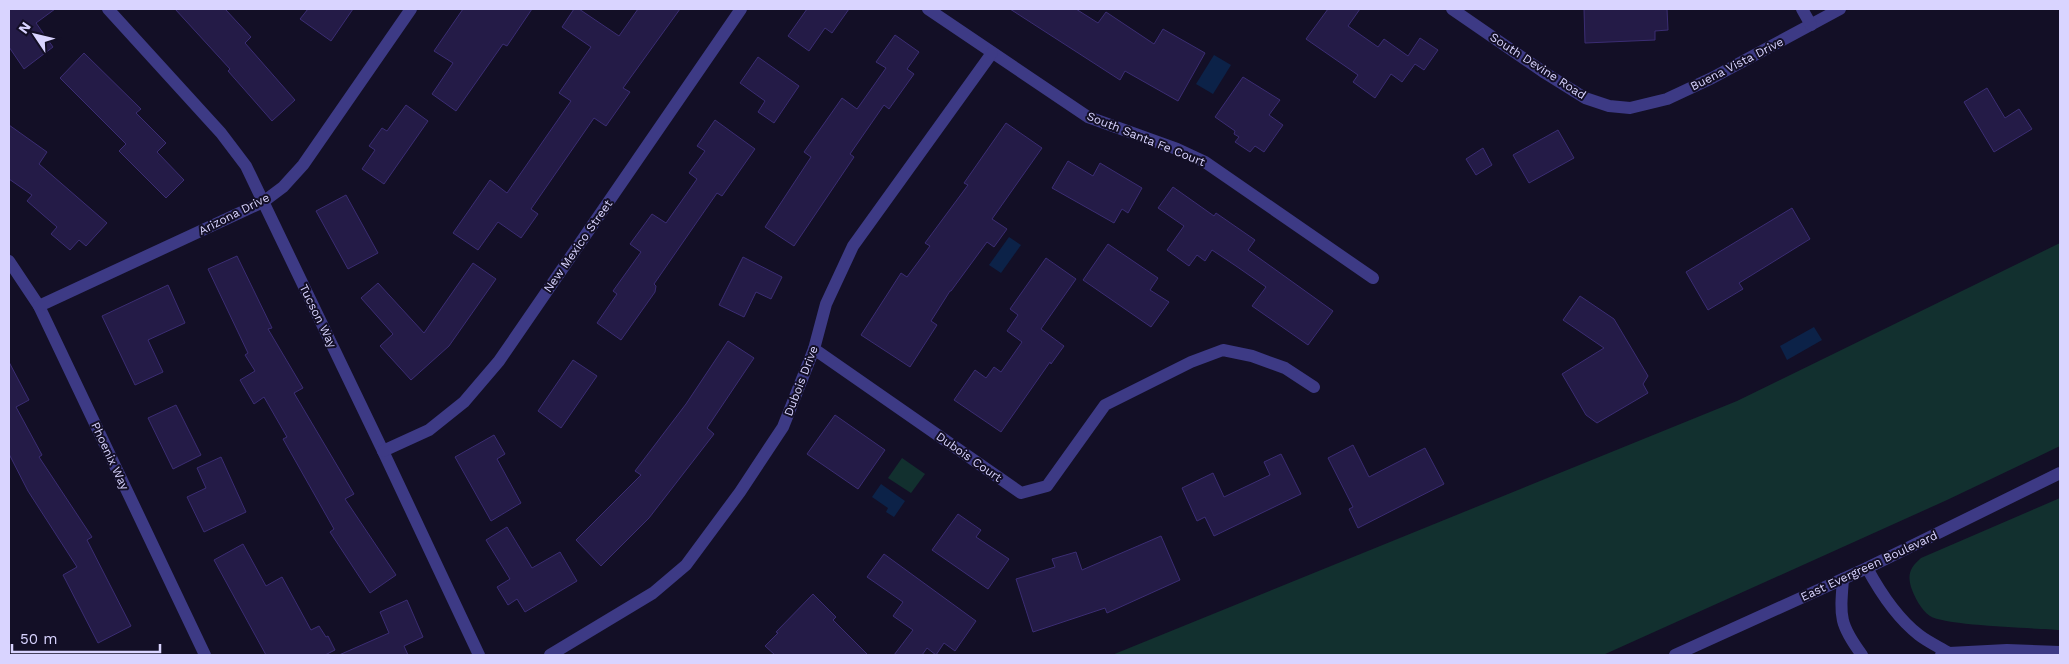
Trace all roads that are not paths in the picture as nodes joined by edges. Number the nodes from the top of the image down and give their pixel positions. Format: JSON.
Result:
{"nodes":[{"id":1,"x":108,"y":9,"type":"edge"},
{"id":2,"x":412,"y":9,"type":"edge"},
{"id":3,"x":741,"y":9,"type":"edge"},
{"id":4,"x":928,"y":9,"type":"edge"},
{"id":5,"x":1452,"y":9,"type":"edge"},
{"id":6,"x":1802,"y":9,"type":"edge"},
{"id":7,"x":1840,"y":9,"type":"edge"},
{"id":8,"x":1811,"y":25,"type":"junction"},
{"id":9,"x":992,"y":53,"type":"junction"},
{"id":10,"x":1630,"y":108,"type":"joint"},
{"id":11,"x":263,"y":202,"type":"junction"},
{"id":12,"x":9,"y":261,"type":"edge"},
{"id":13,"x":1373,"y":278,"type":"dead end"},
{"id":14,"x":39,"y":306,"type":"junction"},
{"id":15,"x":814,"y":349,"type":"junction"},
{"id":16,"x":1314,"y":387,"type":"dead end"},
{"id":17,"x":384,"y":451,"type":"junction"},
{"id":18,"x":2060,"y":473,"type":"edge"},
{"id":19,"x":1867,"y":568,"type":"junction"},
{"id":20,"x":1843,"y":579,"type":"junction"},
{"id":21,"x":2060,"y":652,"type":"edge"},
{"id":22,"x":1945,"y":654,"type":"edge"},
{"id":23,"x":205,"y":655,"type":"edge"},
{"id":24,"x":479,"y":655,"type":"edge"},
{"id":25,"x":550,"y":655,"type":"edge"},
{"id":26,"x":1675,"y":655,"type":"edge"},
{"id":27,"x":1862,"y":655,"type":"edge"}],
"edges":[{"from":1,"to":11,"type":"street","name":"Tucson Way"},
{"from":2,"to":11,"type":"street","name":"Arizona Drive"},
{"from":3,"to":17,"type":"street","name":"New Mexico Street"},
{"from":4,"to":9,"type":"street","name":"South Santa Fe Court"},
{"from":5,"to":10,"type":"street","name":"South Devine Road"},
{"from":6,"to":8,"type":"street"},
{"from":7,"to":8,"type":"street","name":"Buena Vista Drive"},
{"from":8,"to":10,"type":"street","name":"Buena Vista Drive"},
{"from":9,"to":13,"type":"street","name":"South Santa Fe Court"},
{"from":9,"to":15,"type":"street","name":"Dubois Drive"},
{"from":11,"to":14,"type":"street","name":"Arizona Drive"},
{"from":11,"to":17,"type":"street","name":"Tucson Way"},
{"from":12,"to":14,"type":"street","name":"Phoenix Way"},
{"from":14,"to":23,"type":"street","name":"Phoenix Way"},
{"from":15,"to":16,"type":"street","name":"Dubois Court"},
{"from":15,"to":25,"type":"street","name":"Dubois Drive"},
{"from":17,"to":24,"type":"street","name":"Tucson Way"},
{"from":18,"to":19,"type":"street","name":"East Evergreen Boulevard"},
{"from":19,"to":20,"type":"street","name":"East Evergreen Boulevard"},
{"from":19,"to":22,"type":"street"},
{"from":20,"to":26,"type":"street","name":"East Evergreen Boulevard"},
{"from":20,"to":27,"type":"street"},
{"from":21,"to":22,"type":"street"}]}
